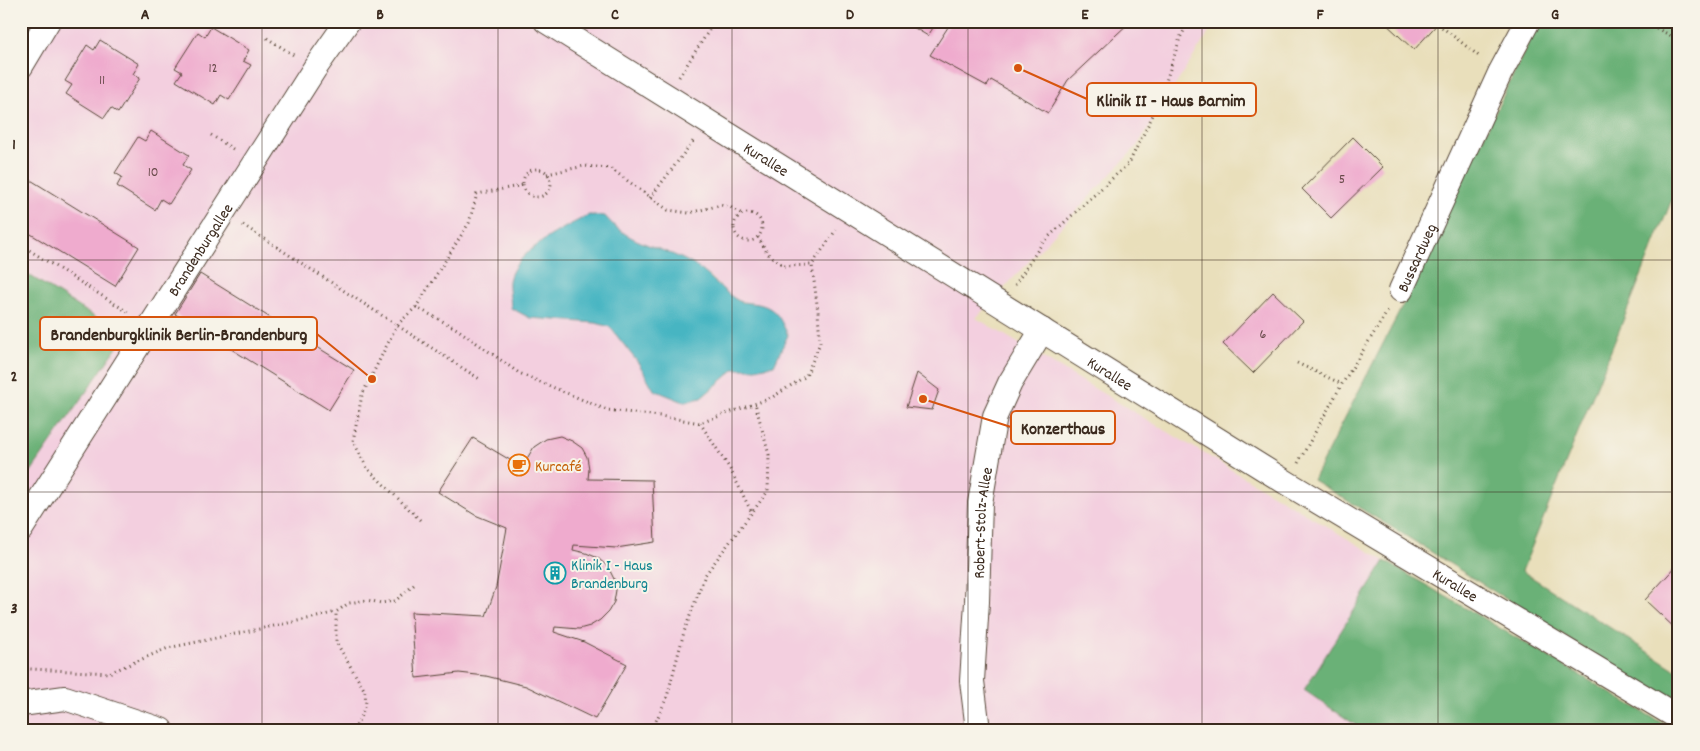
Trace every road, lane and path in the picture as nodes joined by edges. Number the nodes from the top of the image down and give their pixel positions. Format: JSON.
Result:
{"nodes":[{"id":1,"x":48,"y":21,"type":"edge"},
{"id":2,"x":348,"y":21,"type":"edge"},
{"id":3,"x":546,"y":21,"type":"edge"},
{"id":4,"x":715,"y":21,"type":"edge"},
{"id":5,"x":1189,"y":21,"type":"edge"},
{"id":6,"x":1528,"y":21,"type":"edge"},
{"id":7,"x":1643,"y":21,"type":"edge"},
{"id":8,"x":1438,"y":24,"type":"dead end"},
{"id":9,"x":267,"y":38,"type":"dead end"},
{"id":10,"x":1679,"y":40,"type":"edge"},
{"id":11,"x":21,"y":66,"type":"edge"},
{"id":12,"x":315,"y":68,"type":"junction"},
{"id":13,"x":1500,"y":73,"type":"junction"},
{"id":14,"x":667,"y":96,"type":"junction"},
{"id":15,"x":708,"y":122,"type":"junction"},
{"id":16,"x":547,"y":174,"type":"junction"},
{"id":17,"x":524,"y":185,"type":"junction"},
{"id":18,"x":650,"y":198,"type":"junction"},
{"id":19,"x":850,"y":210,"type":"junction"},
{"id":20,"x":224,"y":212,"type":"junction"},
{"id":21,"x":742,"y":214,"type":"junction"},
{"id":22,"x":758,"y":237,"type":"junction"},
{"id":23,"x":21,"y":245,"type":"edge"},
{"id":24,"x":812,"y":265,"type":"junction"},
{"id":25,"x":1401,"y":290,"type":"joint"},
{"id":26,"x":1002,"y":305,"type":"junction"},
{"id":27,"x":416,"y":307,"type":"junction"},
{"id":28,"x":397,"y":325,"type":"junction"},
{"id":29,"x":151,"y":327,"type":"junction"},
{"id":30,"x":1042,"y":330,"type":"junction"},
{"id":31,"x":1297,"y":363,"type":"dead end"},
{"id":32,"x":481,"y":380,"type":"dead end"},
{"id":33,"x":1342,"y":384,"type":"junction"},
{"id":34,"x":755,"y":404,"type":"junction"},
{"id":35,"x":700,"y":423,"type":"junction"},
{"id":36,"x":1287,"y":483,"type":"junction"},
{"id":37,"x":752,"y":513,"type":"junction"},
{"id":38,"x":420,"y":520,"type":"dead end"},
{"id":39,"x":21,"y":529,"type":"edge"},
{"id":40,"x":415,"y":584,"type":"dead end"},
{"id":41,"x":336,"y":612,"type":"junction"},
{"id":42,"x":21,"y":666,"type":"edge"},
{"id":43,"x":21,"y":704,"type":"edge"},
{"id":44,"x":1679,"y":718,"type":"edge"},
{"id":45,"x":161,"y":730,"type":"edge"},
{"id":46,"x":354,"y":730,"type":"edge"},
{"id":47,"x":652,"y":730,"type":"edge"},
{"id":48,"x":978,"y":730,"type":"edge"}],
"edges":[{"from":1,"to":11,"type":"street"},
{"from":2,"to":12,"type":"street","name":"Brandenburgallee"},
{"from":3,"to":14,"type":"street","name":"Kurallee"},
{"from":4,"to":14,"type":"path"},
{"from":5,"to":26,"type":"path"},
{"from":6,"to":13,"type":"street","name":"Bussardweg"},
{"from":7,"to":10,"type":"path"},
{"from":8,"to":13,"type":"path"},
{"from":9,"to":12,"type":"path"},
{"from":12,"to":20,"type":"street","name":"Brandenburgallee"},
{"from":13,"to":25,"type":"street","name":"Bussardweg"},
{"from":14,"to":15,"type":"street","name":"Kurallee"},
{"from":15,"to":18,"type":"path"},
{"from":15,"to":19,"type":"street","name":"Kurallee"},
{"from":16,"to":17,"type":"path"},
{"from":16,"to":17,"type":"path"},
{"from":16,"to":18,"type":"path"},
{"from":17,"to":27,"type":"path"},
{"from":18,"to":21,"type":"path"},
{"from":19,"to":24,"type":"path"},
{"from":19,"to":26,"type":"street","name":"Kurallee"},
{"from":20,"to":28,"type":"path"},
{"from":20,"to":29,"type":"street","name":"Brandenburgallee"},
{"from":21,"to":22,"type":"path"},
{"from":21,"to":22,"type":"path"},
{"from":22,"to":24,"type":"path"},
{"from":23,"to":29,"type":"path"},
{"from":24,"to":34,"type":"path"},
{"from":25,"to":33,"type":"path","name":"Bussardweg"},
{"from":26,"to":30,"type":"street","name":"Kurallee"},
{"from":27,"to":28,"type":"path"},
{"from":27,"to":35,"type":"path"},
{"from":28,"to":32,"type":"path"},
{"from":28,"to":38,"type":"path"},
{"from":29,"to":39,"type":"street","name":"Brandenburgallee"},
{"from":30,"to":36,"type":"street","name":"Kurallee"},
{"from":30,"to":48,"type":"street","name":"Robert-Stolz-Allee"},
{"from":31,"to":33,"type":"path"},
{"from":33,"to":36,"type":"path","name":"Bussardweg"},
{"from":34,"to":35,"type":"path"},
{"from":34,"to":37,"type":"path"},
{"from":35,"to":37,"type":"path"},
{"from":36,"to":44,"type":"street","name":"Kurallee"},
{"from":37,"to":47,"type":"path"},
{"from":40,"to":41,"type":"path"},
{"from":41,"to":42,"type":"path"},
{"from":41,"to":46,"type":"path"},
{"from":43,"to":45,"type":"street"}]}
